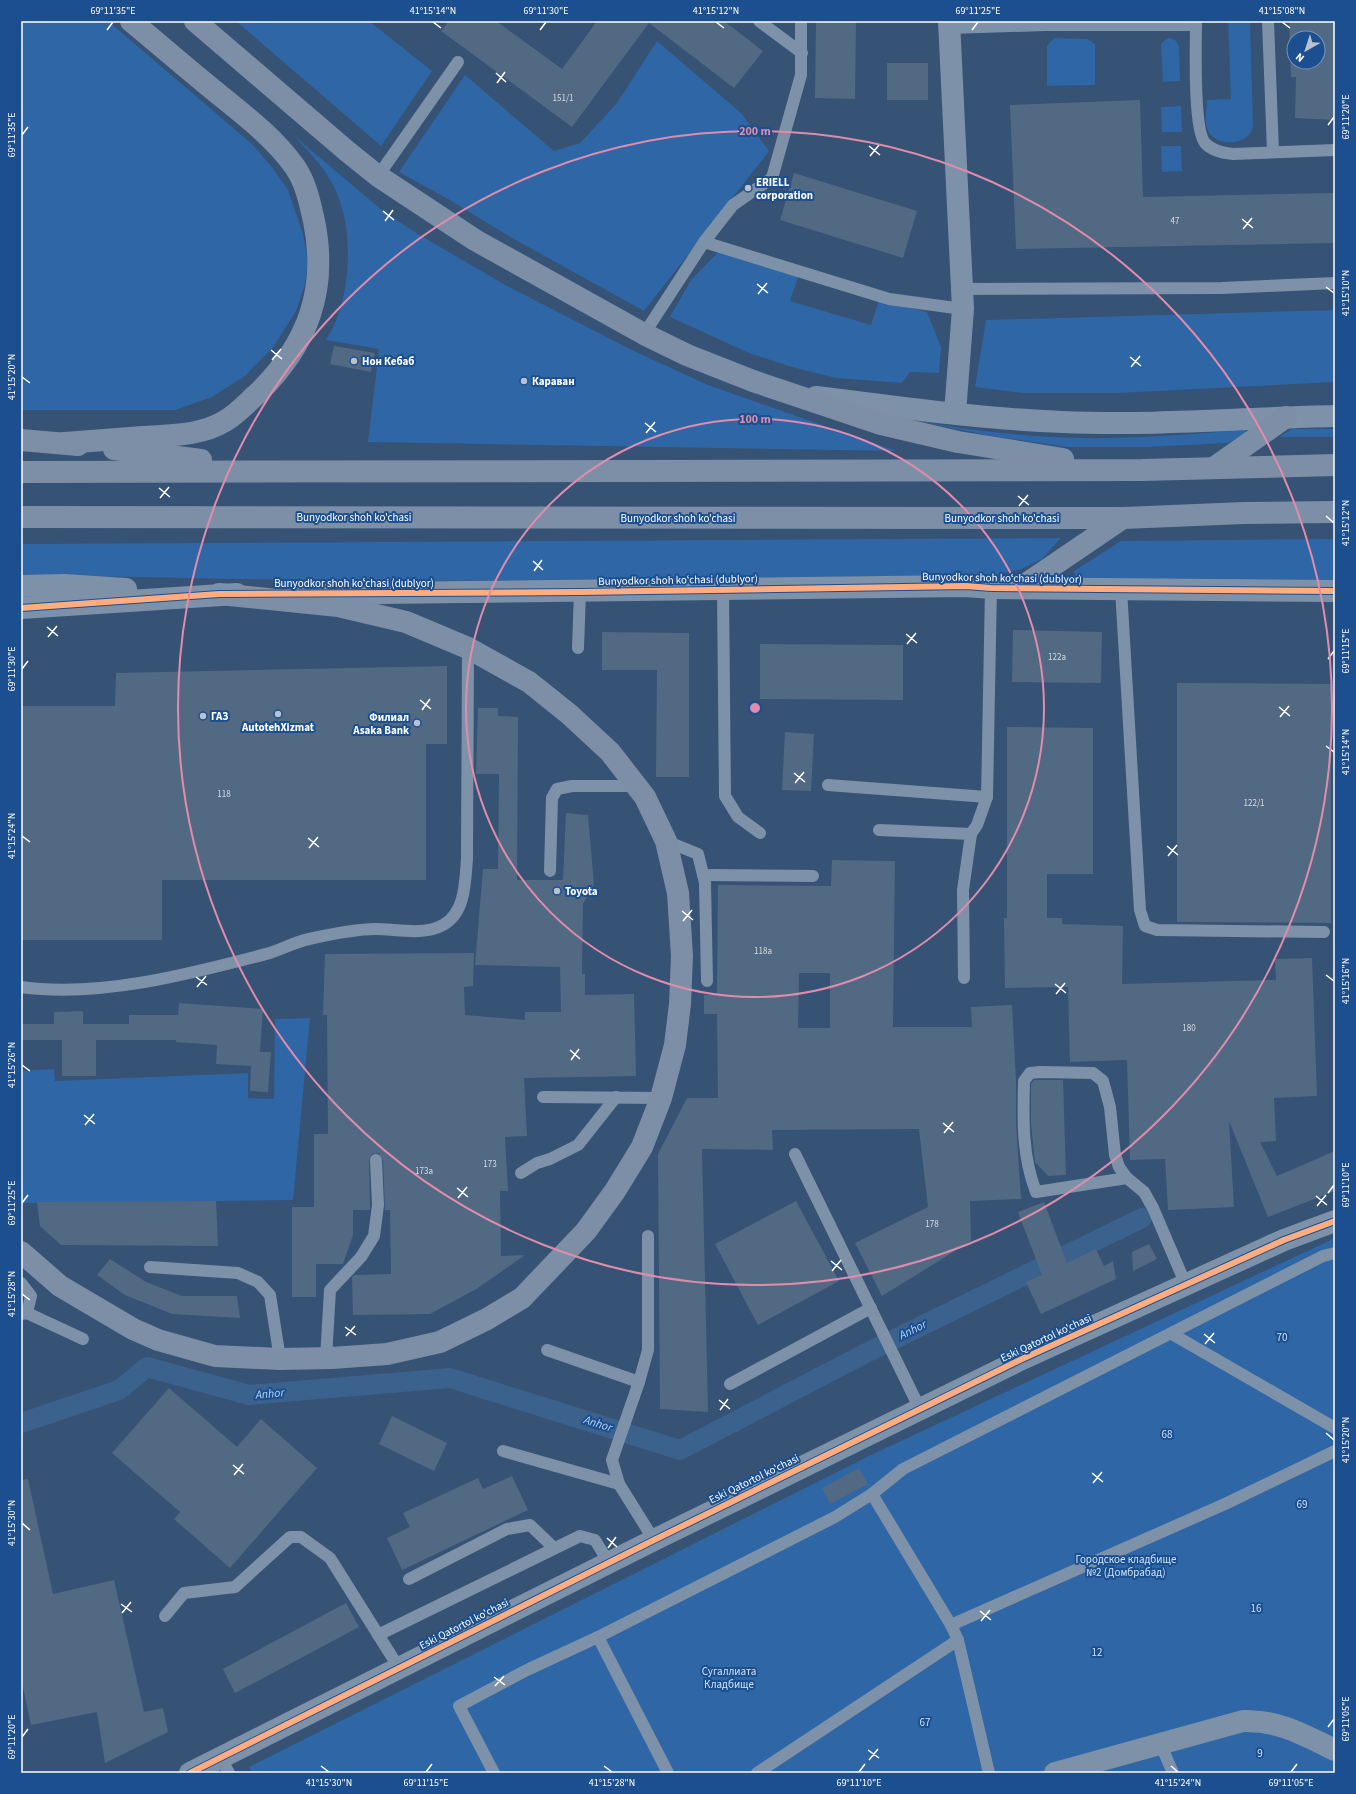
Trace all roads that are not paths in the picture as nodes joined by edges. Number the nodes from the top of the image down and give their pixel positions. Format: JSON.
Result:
{"nodes":[{"id":1,"x":131,"y":21,"type":"edge"},
{"id":2,"x":195,"y":21,"type":"edge"},
{"id":3,"x":759,"y":21,"type":"edge"},
{"id":4,"x":801,"y":21,"type":"edge"},
{"id":5,"x":1268,"y":21,"type":"edge"},
{"id":6,"x":1045,"y":23,"type":"edge"},
{"id":7,"x":1196,"y":23,"type":"edge"},
{"id":8,"x":950,"y":24,"type":"edge"},
{"id":9,"x":802,"y":53,"type":"junction"},
{"id":10,"x":458,"y":62,"type":"dead end"},
{"id":11,"x":1335,"y":150,"type":"edge"},
{"id":12,"x":1273,"y":152,"type":"junction"},
{"id":13,"x":378,"y":176,"type":"junction"},
{"id":14,"x":704,"y":242,"type":"junction"},
{"id":15,"x":1335,"y":283,"type":"edge"},
{"id":16,"x":962,"y":299,"type":"junction"},
{"id":17,"x":644,"y":334,"type":"junction"},
{"id":18,"x":792,"y":394,"type":"junction"},
{"id":19,"x":955,"y":413,"type":"junction"},
{"id":20,"x":1335,"y":416,"type":"edge"},
{"id":21,"x":1286,"y":417,"type":"junction"},
{"id":22,"x":21,"y":440,"type":"edge"},
{"id":23,"x":65,"y":443,"type":"junction"},
{"id":24,"x":1335,"y":465,"type":"edge"},
{"id":25,"x":1214,"y":467,"type":"junction"},
{"id":26,"x":1142,"y":470,"type":"junction"},
{"id":27,"x":21,"y":472,"type":"edge"},
{"id":28,"x":292,"y":472,"type":"junction"},
{"id":29,"x":1335,"y":512,"type":"edge"},
{"id":30,"x":21,"y":517,"type":"edge"},
{"id":31,"x":1122,"y":518,"type":"junction"},
{"id":32,"x":21,"y":586,"type":"edge"},
{"id":33,"x":991,"y":588,"type":"junction"},
{"id":34,"x":1020,"y":588,"type":"junction"},
{"id":35,"x":1121,"y":589,"type":"junction"},
{"id":36,"x":722,"y":590,"type":"junction"},
{"id":37,"x":1335,"y":591,"type":"edge"},
{"id":38,"x":580,"y":592,"type":"junction"},
{"id":39,"x":220,"y":594,"type":"junction"},
{"id":40,"x":21,"y":608,"type":"edge"},
{"id":41,"x":468,"y":648,"type":"junction"},
{"id":42,"x":578,"y":648,"type":"dead end"},
{"id":43,"x":828,"y":785,"type":"dead end"},
{"id":44,"x":636,"y":786,"type":"junction"},
{"id":45,"x":987,"y":797,"type":"junction"},
{"id":46,"x":879,"y":830,"type":"dead end"},
{"id":47,"x":760,"y":833,"type":"dead end"},
{"id":48,"x":971,"y":834,"type":"junction"},
{"id":49,"x":666,"y":841,"type":"junction"},
{"id":50,"x":550,"y":870,"type":"dead end"},
{"id":51,"x":703,"y":875,"type":"junction"},
{"id":52,"x":813,"y":876,"type":"dead end"},
{"id":53,"x":1324,"y":932,"type":"dead end"},
{"id":54,"x":964,"y":978,"type":"dead end"},
{"id":55,"x":707,"y":982,"type":"dead end"},
{"id":56,"x":21,"y":987,"type":"edge"},
{"id":57,"x":543,"y":1097,"type":"dead end"},
{"id":58,"x":616,"y":1098,"type":"junction"},
{"id":59,"x":661,"y":1098,"type":"junction"},
{"id":60,"x":795,"y":1154,"type":"dead end"},
{"id":61,"x":376,"y":1160,"type":"dead end"},
{"id":62,"x":521,"y":1173,"type":"dead end"},
{"id":63,"x":1127,"y":1178,"type":"junction"},
{"id":64,"x":1335,"y":1221,"type":"edge"},
{"id":65,"x":648,"y":1236,"type":"dead end"},
{"id":66,"x":21,"y":1252,"type":"edge"},
{"id":67,"x":1335,"y":1254,"type":"edge"},
{"id":68,"x":150,"y":1267,"type":"dead end"},
{"id":69,"x":21,"y":1283,"type":"edge"},
{"id":70,"x":1186,"y":1284,"type":"junction"},
{"id":71,"x":871,"y":1308,"type":"junction"},
{"id":72,"x":24,"y":1314,"type":"edge"},
{"id":73,"x":1172,"y":1334,"type":"junction"},
{"id":74,"x":83,"y":1339,"type":"dead end"},
{"id":75,"x":547,"y":1350,"type":"dead end"},
{"id":76,"x":326,"y":1358,"type":"junction"},
{"id":77,"x":280,"y":1359,"type":"junction"},
{"id":78,"x":639,"y":1382,"type":"junction"},
{"id":79,"x":730,"y":1384,"type":"dead end"},
{"id":80,"x":920,"y":1409,"type":"junction"},
{"id":81,"x":1335,"y":1428,"type":"edge"},
{"id":82,"x":503,"y":1452,"type":"dead end"},
{"id":83,"x":1335,"y":1452,"type":"edge"},
{"id":84,"x":619,"y":1484,"type":"junction"},
{"id":85,"x":872,"y":1494,"type":"junction"},
{"id":86,"x":654,"y":1540,"type":"junction"},
{"id":87,"x":554,"y":1548,"type":"junction"},
{"id":88,"x":609,"y":1563,"type":"junction"},
{"id":89,"x":409,"y":1579,"type":"dead end"},
{"id":90,"x":165,"y":1616,"type":"dead end"},
{"id":91,"x":951,"y":1625,"type":"junction"},
{"id":92,"x":378,"y":1635,"type":"junction"},
{"id":93,"x":598,"y":1637,"type":"junction"},
{"id":94,"x":958,"y":1640,"type":"junction"},
{"id":95,"x":399,"y":1668,"type":"junction"},
{"id":96,"x":1160,"y":1743,"type":"junction"},
{"id":97,"x":1335,"y":1750,"type":"edge"},
{"id":98,"x":225,"y":1765,"type":"edge"},
{"id":99,"x":1067,"y":1771,"type":"edge"},
{"id":100,"x":190,"y":1773,"type":"edge"},
{"id":101,"x":494,"y":1773,"type":"edge"},
{"id":102,"x":668,"y":1773,"type":"edge"},
{"id":103,"x":758,"y":1773,"type":"edge"},
{"id":104,"x":989,"y":1773,"type":"edge"},
{"id":105,"x":1173,"y":1773,"type":"edge"}],
"edges":[{"from":1,"to":23,"type":"main road"},
{"from":2,"to":13,"type":"main road"},
{"from":3,"to":9,"type":"lane"},
{"from":4,"to":9,"type":"lane"},
{"from":5,"to":12,"type":"lane"},
{"from":6,"to":7,"type":"lane"},
{"from":6,"to":8,"type":"lane"},
{"from":7,"to":12,"type":"lane"},
{"from":8,"to":16,"type":"street"},
{"from":9,"to":14,"type":"lane"},
{"from":10,"to":13,"type":"lane"},
{"from":11,"to":12,"type":"lane"},
{"from":13,"to":17,"type":"main road"},
{"from":14,"to":16,"type":"lane"},
{"from":14,"to":17,"type":"lane"},
{"from":15,"to":16,"type":"lane"},
{"from":16,"to":19,"type":"street"},
{"from":17,"to":18,"type":"main road"},
{"from":18,"to":19,"type":"street"},
{"from":18,"to":26,"type":"main road"},
{"from":19,"to":21,"type":"street"},
{"from":20,"to":21,"type":"street"},
{"from":21,"to":25,"type":"main road"},
{"from":22,"to":23,"type":"main road"},
{"from":23,"to":28,"type":"main road"},
{"from":24,"to":25,"type":"main road"},
{"from":25,"to":26,"type":"main road"},
{"from":26,"to":28,"type":"main road"},
{"from":27,"to":28,"type":"main road"},
{"from":29,"to":31,"type":"main road","name":"Bunyodkor shoh ko'chasi"},
{"from":30,"to":31,"type":"main road","name":"Bunyodkor shoh ko'chasi"},
{"from":31,"to":34,"type":"main road"},
{"from":32,"to":39,"type":"street","name":"Bunyodkor shoh koʻchasi (dublyor)"},
{"from":33,"to":34,"type":"street","name":"Bunyodkor shoh koʻchasi (dublyor)"},
{"from":33,"to":36,"type":"street","name":"Bunyodkor shoh koʻchasi (dublyor)"},
{"from":33,"to":45,"type":"lane"},
{"from":34,"to":35,"type":"street","name":"Bunyodkor shoh koʻchasi (dublyor)"},
{"from":35,"to":37,"type":"street","name":"Bunyodkor shoh koʻchasi (dublyor)"},
{"from":35,"to":53,"type":"lane"},
{"from":36,"to":38,"type":"street","name":"Bunyodkor shoh koʻchasi (dublyor)"},
{"from":36,"to":47,"type":"lane"},
{"from":38,"to":39,"type":"street","name":"Bunyodkor shoh koʻchasi (dublyor)"},
{"from":38,"to":42,"type":"lane"},
{"from":39,"to":40,"type":"street","name":"Bunyodkor shoh koʻchasi (dublyor)"},
{"from":39,"to":41,"type":"main road"},
{"from":41,"to":44,"type":"main road"},
{"from":41,"to":56,"type":"lane"},
{"from":43,"to":45,"type":"lane"},
{"from":44,"to":49,"type":"main road"},
{"from":44,"to":50,"type":"lane"},
{"from":45,"to":48,"type":"lane"},
{"from":46,"to":48,"type":"lane"},
{"from":48,"to":54,"type":"lane"},
{"from":49,"to":51,"type":"lane"},
{"from":49,"to":59,"type":"main road"},
{"from":51,"to":52,"type":"lane"},
{"from":51,"to":55,"type":"lane"},
{"from":57,"to":58,"type":"lane"},
{"from":58,"to":59,"type":"lane"},
{"from":58,"to":62,"type":"lane"},
{"from":59,"to":76,"type":"main road"},
{"from":60,"to":71,"type":"lane"},
{"from":61,"to":76,"type":"lane"},
{"from":63,"to":63,"type":"lane"},
{"from":63,"to":70,"type":"lane"},
{"from":64,"to":70,"type":"street","name":"Eski Qatortol ko'chasi"},
{"from":65,"to":78,"type":"lane"},
{"from":66,"to":77,"type":"main road"},
{"from":67,"to":73,"type":"lane"},
{"from":68,"to":77,"type":"lane"},
{"from":69,"to":72,"type":"lane"},
{"from":70,"to":80,"type":"street","name":"Eski Qatortol ko'chasi"},
{"from":71,"to":79,"type":"lane"},
{"from":71,"to":80,"type":"lane"},
{"from":72,"to":74,"type":"lane"},
{"from":73,"to":81,"type":"lane"},
{"from":73,"to":85,"type":"lane"},
{"from":75,"to":78,"type":"lane"},
{"from":76,"to":77,"type":"main road"},
{"from":78,"to":84,"type":"lane"},
{"from":80,"to":86,"type":"street","name":"Eski Qatortol ko'chasi"},
{"from":82,"to":84,"type":"lane"},
{"from":83,"to":91,"type":"lane"},
{"from":84,"to":86,"type":"lane"},
{"from":85,"to":91,"type":"lane"},
{"from":85,"to":93,"type":"lane"},
{"from":86,"to":88,"type":"street","name":"Eski Qatortol ko'chasi"},
{"from":87,"to":88,"type":"lane"},
{"from":87,"to":89,"type":"lane"},
{"from":87,"to":92,"type":"lane"},
{"from":88,"to":95,"type":"street","name":"Eski Qatortol ko'chasi"},
{"from":90,"to":92,"type":"lane"},
{"from":91,"to":94,"type":"lane"},
{"from":92,"to":95,"type":"lane"},
{"from":93,"to":101,"type":"lane"},
{"from":93,"to":102,"type":"lane"},
{"from":94,"to":103,"type":"lane"},
{"from":94,"to":104,"type":"lane"},
{"from":95,"to":98,"type":"street","name":"Eski Qatortol ko'chasi"},
{"from":96,"to":97,"type":"street"},
{"from":96,"to":99,"type":"street"},
{"from":96,"to":105,"type":"lane"},
{"from":98,"to":100,"type":"street","name":"Eski Qatortol ko'chasi"}]}
